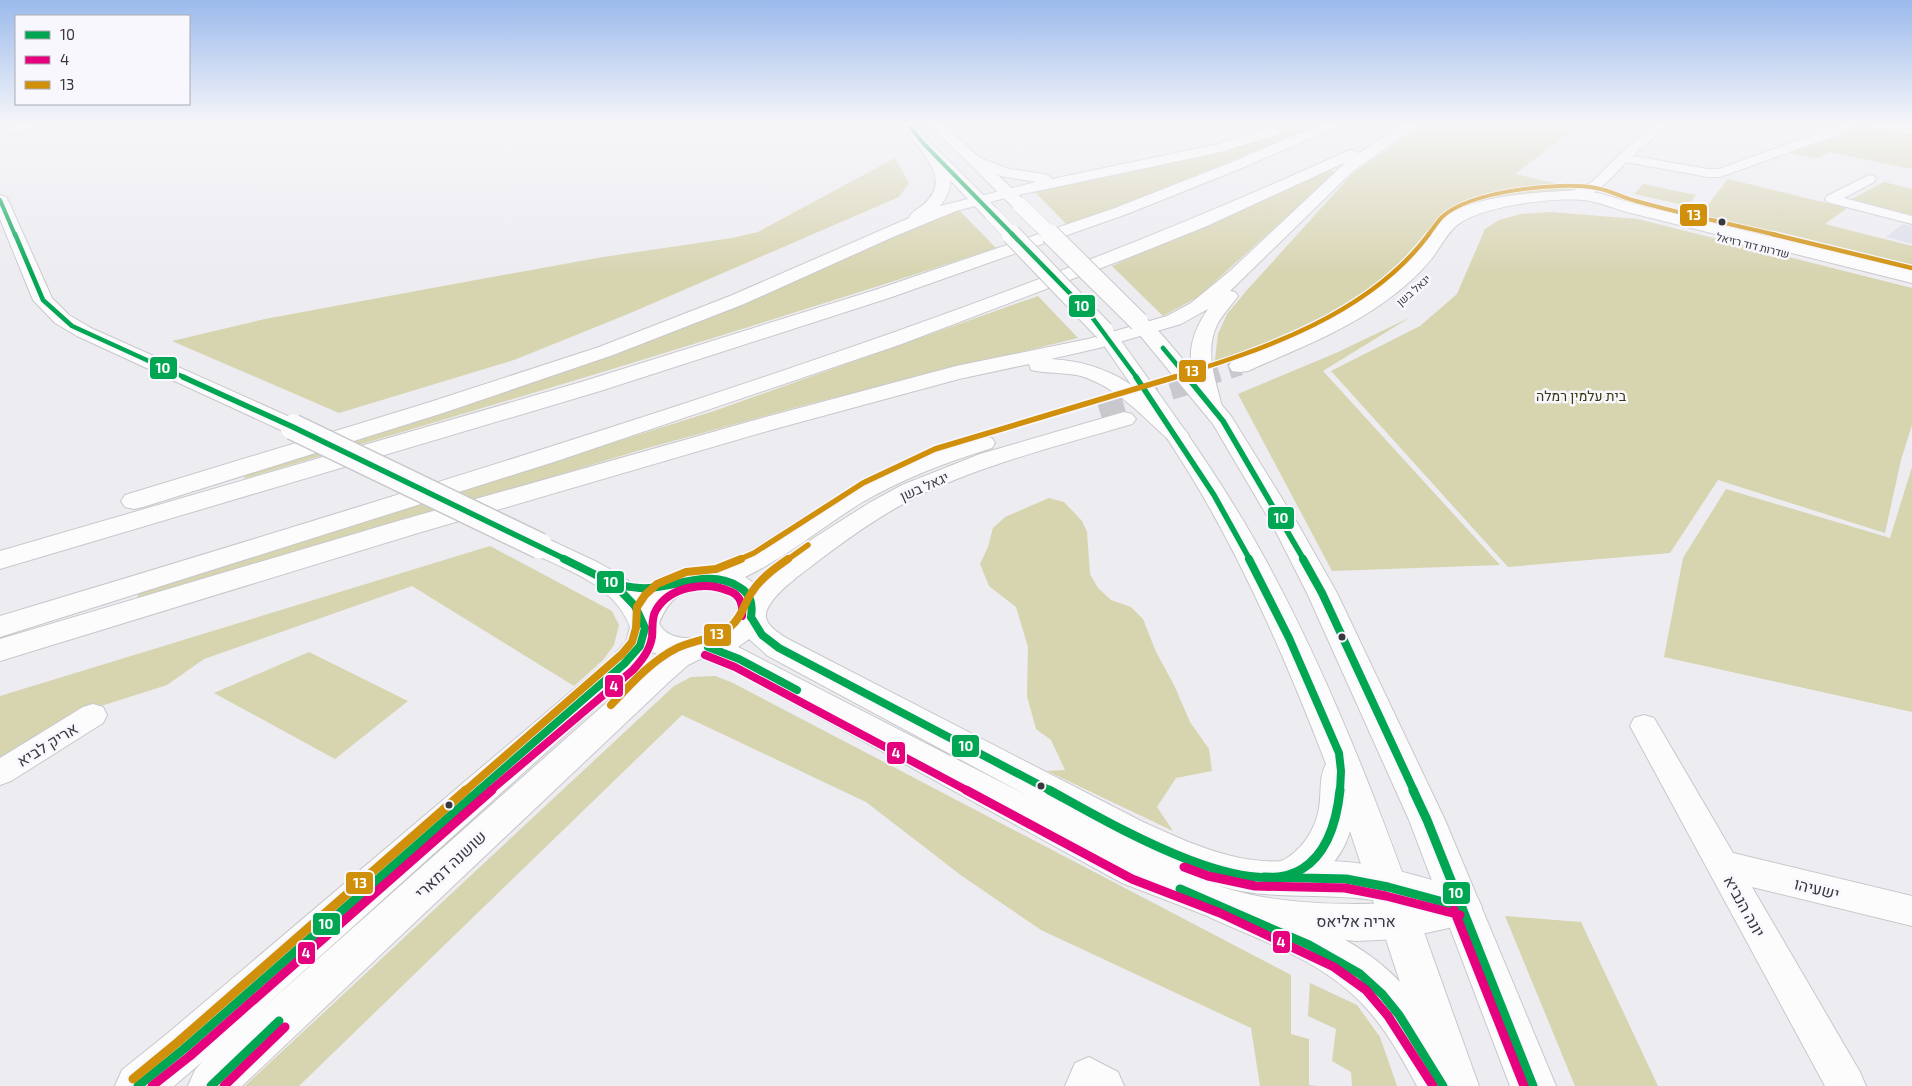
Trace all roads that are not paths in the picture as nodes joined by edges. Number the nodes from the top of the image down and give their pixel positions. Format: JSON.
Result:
{"nodes":[{"id":1,"x":942,"y":174,"type":"edge"},
{"id":2,"x":953,"y":174,"type":"edge"},
{"id":3,"x":987,"y":174,"type":"edge"},
{"id":4,"x":1010,"y":174,"type":"edge"},
{"id":5,"x":1100,"y":174,"type":"edge"},
{"id":6,"x":1109,"y":174,"type":"edge"},
{"id":7,"x":1216,"y":174,"type":"edge"},
{"id":8,"x":1309,"y":174,"type":"edge"},
{"id":9,"x":1342,"y":174,"type":"edge"},
{"id":10,"x":1610,"y":174,"type":"edge"},
{"id":11,"x":1869,"y":179,"type":"dead end"},
{"id":12,"x":1589,"y":198,"type":"junction"},
{"id":13,"x":1014,"y":199,"type":"junction"},
{"id":14,"x":0,"y":200,"type":"edge"},
{"id":15,"x":985,"y":207,"type":"junction"},
{"id":16,"x":1912,"y":220,"type":"edge"},
{"id":17,"x":887,"y":233,"type":"junction"},
{"id":18,"x":1277,"y":237,"type":"junction"},
{"id":19,"x":1912,"y":277,"type":"edge"},
{"id":20,"x":1912,"y":284,"type":"edge"},
{"id":21,"x":1142,"y":326,"type":"junction"},
{"id":22,"x":1107,"y":335,"type":"junction"},
{"id":23,"x":956,"y":373,"type":"junction"},
{"id":24,"x":1211,"y":407,"type":"junction"},
{"id":25,"x":1099,"y":409,"type":"tunnel mouth"},
{"id":26,"x":1124,"y":419,"type":"tunnel mouth"},
{"id":27,"x":1177,"y":435,"type":"junction"},
{"id":28,"x":0,"y":542,"type":"edge"},
{"id":29,"x":0,"y":560,"type":"edge"},
{"id":30,"x":718,"y":578,"type":"junction"},
{"id":31,"x":614,"y":584,"type":"junction"},
{"id":32,"x":673,"y":585,"type":"junction"},
{"id":33,"x":752,"y":611,"type":"junction"},
{"id":34,"x":644,"y":625,"type":"junction"},
{"id":35,"x":0,"y":628,"type":"edge"},
{"id":36,"x":701,"y":648,"type":"junction"},
{"id":37,"x":0,"y":650,"type":"edge"},
{"id":38,"x":94,"y":715,"type":"dead end"},
{"id":39,"x":1644,"y":726,"type":"dead end"},
{"id":40,"x":1340,"y":759,"type":"junction"},
{"id":41,"x":0,"y":773,"type":"edge"},
{"id":42,"x":1722,"y":865,"type":"junction"},
{"id":43,"x":1279,"y":878,"type":"junction"},
{"id":44,"x":1393,"y":904,"type":"junction"},
{"id":45,"x":1223,"y":905,"type":"junction"},
{"id":46,"x":1462,"y":908,"type":"junction"},
{"id":47,"x":1912,"y":911,"type":"edge"},
{"id":48,"x":138,"y":1086,"type":"edge"},
{"id":49,"x":211,"y":1086,"type":"edge"},
{"id":50,"x":1443,"y":1086,"type":"edge"},
{"id":51,"x":1456,"y":1086,"type":"edge"},
{"id":52,"x":1534,"y":1086,"type":"edge"},
{"id":53,"x":1846,"y":1086,"type":"edge"}],
"edges":[{"from":1,"to":17,"type":"main road"},
{"from":2,"to":15,"type":"main road"},
{"from":3,"to":13,"type":"main road"},
{"from":4,"to":5,"type":"main road"},
{"from":6,"to":13,"type":"main road"},
{"from":7,"to":29,"type":"main road"},
{"from":8,"to":35,"type":"main road"},
{"from":9,"to":18,"type":"main road"},
{"from":10,"to":12,"type":"street"},
{"from":11,"to":16,"type":"street"},
{"from":12,"to":12,"type":"main road","name":"יגאל בשן"},
{"from":12,"to":19,"type":"main road","name":"שדרות דוד רזיאל"},
{"from":12,"to":20,"type":"main road","name":"שדרות דוד רזיאל"},
{"from":13,"to":15,"type":"main road"},
{"from":13,"to":21,"type":"main road","bridge":true},
{"from":14,"to":31,"type":"main road","bridge":true},
{"from":15,"to":17,"type":"main road"},
{"from":15,"to":22,"type":"main road","bridge":true},
{"from":17,"to":28,"type":"main road"},
{"from":18,"to":21,"type":"main road"},
{"from":18,"to":24,"type":"main road"},
{"from":21,"to":22,"type":"main road"},
{"from":21,"to":24,"type":"main road"},
{"from":22,"to":23,"type":"main road"},
{"from":22,"to":27,"type":"main road"},
{"from":23,"to":27,"type":"main road"},
{"from":23,"to":37,"type":"main road"},
{"from":24,"to":46,"type":"main road"},
{"from":25,"to":30,"type":"main road","name":"יגאל בשן"},
{"from":26,"to":33,"type":"main road","name":"יגאל בשן"},
{"from":27,"to":40,"type":"main road"},
{"from":30,"to":32,"type":"main road"},
{"from":30,"to":33,"type":"main road"},
{"from":31,"to":32,"type":"main road"},
{"from":31,"to":34,"type":"main road"},
{"from":32,"to":34,"type":"main road"},
{"from":33,"to":36,"type":"main road"},
{"from":33,"to":43,"type":"main road","name":"אריה אליאס"},
{"from":34,"to":36,"type":"main road"},
{"from":34,"to":48,"type":"main road"},
{"from":36,"to":45,"type":"main road","name":"אריה אליאס"},
{"from":36,"to":49,"type":"main road","name":"שושנה דמארי"},
{"from":38,"to":41,"type":"street","name":"אריק לביא"},
{"from":39,"to":42,"type":"street","name":"יונה הנביא"},
{"from":40,"to":43,"type":"main road"},
{"from":40,"to":44,"type":"main road"},
{"from":42,"to":47,"type":"street","name":"ישעיהו"},
{"from":42,"to":53,"type":"street","name":"יונה הנביא"},
{"from":43,"to":44,"type":"main road","name":"אריה אליאס"},
{"from":44,"to":45,"type":"main road","name":"אריה אליאס"},
{"from":44,"to":46,"type":"main road","name":"אריה אליאס"},
{"from":44,"to":51,"type":"main road"},
{"from":45,"to":50,"type":"main road"},
{"from":46,"to":52,"type":"main road"}]}
